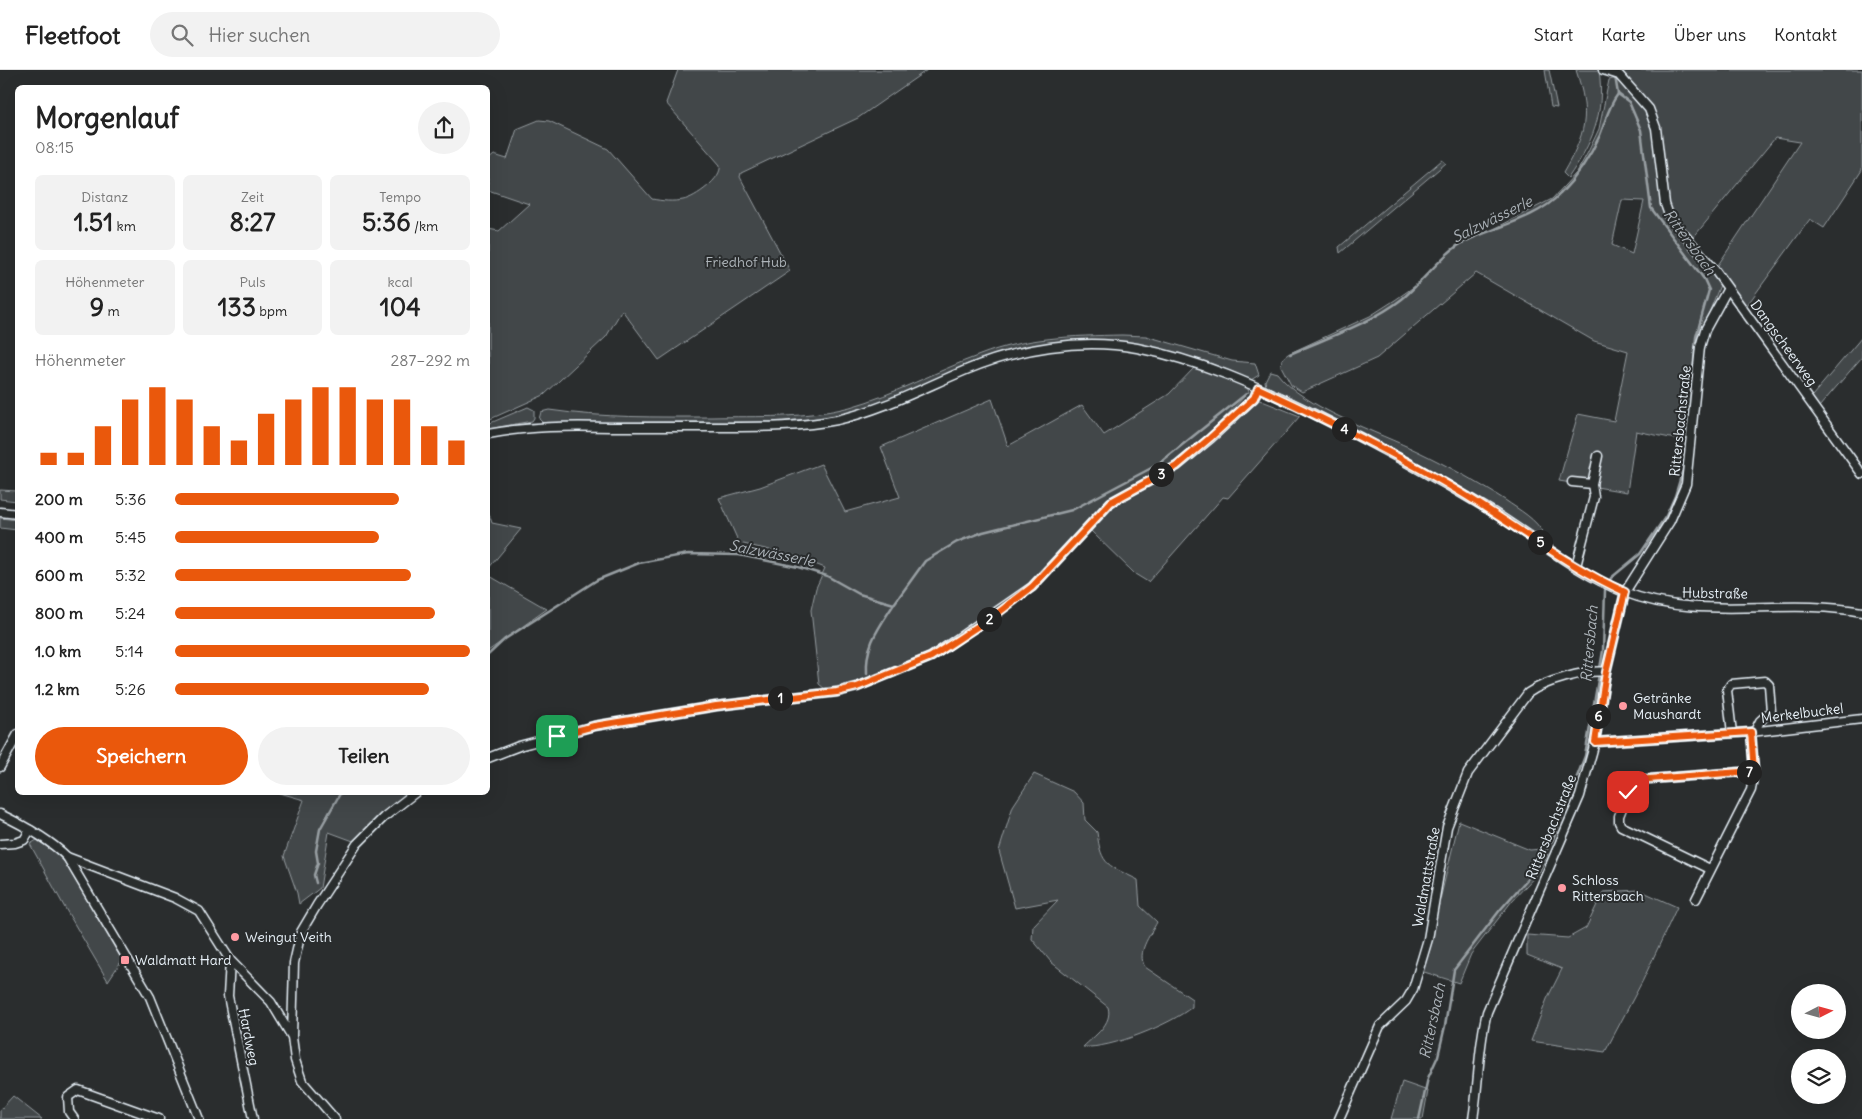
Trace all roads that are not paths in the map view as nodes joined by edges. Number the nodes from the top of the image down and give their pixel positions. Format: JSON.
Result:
{"nodes":[{"id":1,"x":1604,"y":71,"type":"edge"},
{"id":2,"x":1727,"y":290,"type":"junction"},
{"id":3,"x":1258,"y":388,"type":"junction"},
{"id":4,"x":490,"y":434,"type":"edge"},
{"id":5,"x":1598,"y":456,"type":"dead end"},
{"id":6,"x":1862,"y":474,"type":"edge"},
{"id":7,"x":1572,"y":482,"type":"dead end"},
{"id":8,"x":1592,"y":484,"type":"junction"},
{"id":9,"x":0,"y":512,"type":"edge"},
{"id":10,"x":15,"y":514,"type":"edge"},
{"id":11,"x":1576,"y":566,"type":"junction"},
{"id":12,"x":1625,"y":592,"type":"junction"},
{"id":13,"x":1862,"y":612,"type":"edge"},
{"id":14,"x":1606,"y":672,"type":"junction"},
{"id":15,"x":1862,"y":719,"type":"edge"},
{"id":16,"x":1753,"y":732,"type":"junction"},
{"id":17,"x":1732,"y":733,"type":"junction"},
{"id":18,"x":15,"y":740,"type":"edge"},
{"id":19,"x":1595,"y":742,"type":"junction"},
{"id":20,"x":490,"y":757,"type":"edge"},
{"id":21,"x":0,"y":767,"type":"edge"},
{"id":22,"x":1754,"y":771,"type":"junction"},
{"id":23,"x":412,"y":795,"type":"edge"},
{"id":24,"x":0,"y":814,"type":"edge"},
{"id":25,"x":30,"y":830,"type":"junction"},
{"id":26,"x":0,"y":844,"type":"edge"},
{"id":27,"x":67,"y":857,"type":"junction"},
{"id":28,"x":1710,"y":869,"type":"junction"},
{"id":29,"x":1696,"y":899,"type":"dead end"},
{"id":30,"x":230,"y":960,"type":"junction"},
{"id":31,"x":292,"y":1037,"type":"junction"},
{"id":32,"x":74,"y":1119,"type":"edge"},
{"id":33,"x":159,"y":1119,"type":"edge"},
{"id":34,"x":199,"y":1119,"type":"edge"},
{"id":35,"x":253,"y":1119,"type":"edge"},
{"id":36,"x":336,"y":1119,"type":"edge"},
{"id":37,"x":1339,"y":1119,"type":"edge"},
{"id":38,"x":1473,"y":1119,"type":"edge"}],
"edges":[{"from":1,"to":2,"type":"street","name":"Dangscheerweg"},
{"from":2,"to":6,"type":"street","name":"Dangscheerweg"},
{"from":2,"to":12,"type":"street","name":"Rittersbachstraße"},
{"from":3,"to":4,"type":"street","name":"Hubstraße"},
{"from":3,"to":11,"type":"street","name":"Hubstraße"},
{"from":3,"to":20,"type":"street"},
{"from":5,"to":8,"type":"street"},
{"from":7,"to":8,"type":"street"},
{"from":8,"to":11,"type":"street"},
{"from":9,"to":10,"type":"street"},
{"from":11,"to":12,"type":"street","name":"Hubstraße"},
{"from":12,"to":13,"type":"street","name":"Hubstraße"},
{"from":12,"to":14,"type":"street","name":"Rittersbachstraße"},
{"from":14,"to":19,"type":"street","name":"Rittersbachstraße"},
{"from":14,"to":37,"type":"street","name":"Waldmattstraße"},
{"from":15,"to":16,"type":"street","name":"Merkelbuckel"},
{"from":16,"to":17,"type":"street","name":"Merkelbuckel"},
{"from":16,"to":17,"type":"street"},
{"from":16,"to":22,"type":"street"},
{"from":17,"to":19,"type":"street","name":"Merkelbuckel"},
{"from":18,"to":21,"type":"street"},
{"from":19,"to":38,"type":"street","name":"Rittersbachstraße"},
{"from":22,"to":28,"type":"street"},
{"from":22,"to":28,"type":"street"},
{"from":23,"to":31,"type":"street"},
{"from":24,"to":25,"type":"street"},
{"from":25,"to":26,"type":"street"},
{"from":25,"to":27,"type":"street"},
{"from":27,"to":30,"type":"street"},
{"from":27,"to":34,"type":"street"},
{"from":28,"to":29,"type":"street"},
{"from":30,"to":31,"type":"street"},
{"from":30,"to":35,"type":"street","name":"Hardweg"},
{"from":31,"to":36,"type":"street"},
{"from":32,"to":33,"type":"street"}]}
